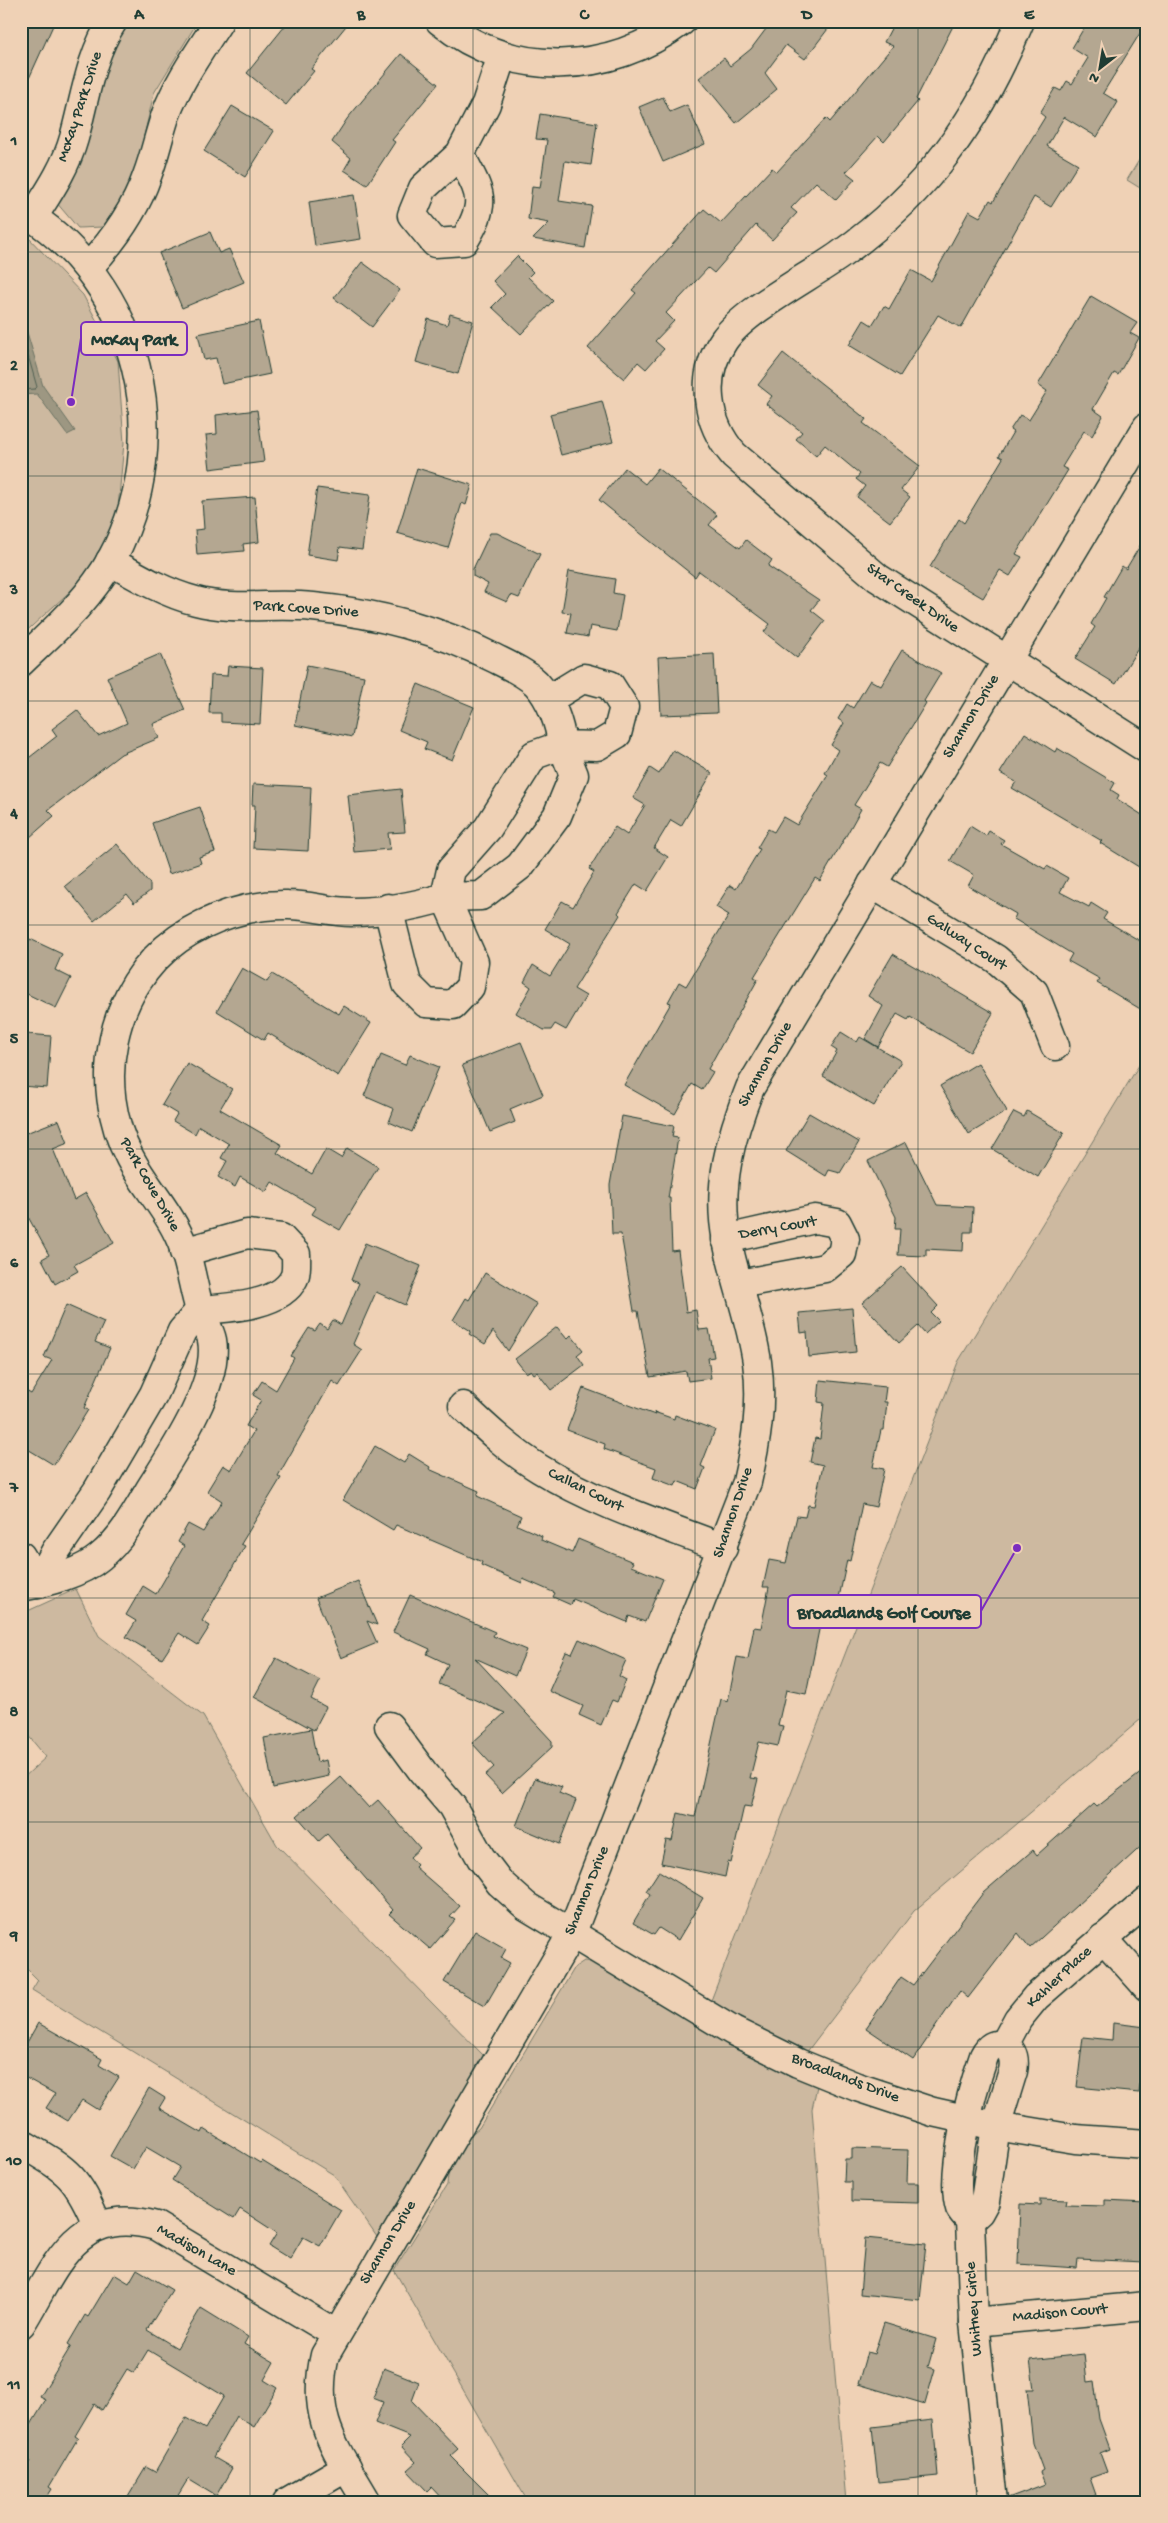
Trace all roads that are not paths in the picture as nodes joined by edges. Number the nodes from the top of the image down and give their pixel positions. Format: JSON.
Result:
{"nodes":[{"id":1,"x":113,"y":21,"type":"edge"},
{"id":2,"x":219,"y":21,"type":"edge"},
{"id":3,"x":440,"y":21,"type":"edge"},
{"id":4,"x":682,"y":21,"type":"edge"},
{"id":5,"x":1020,"y":21,"type":"edge"},
{"id":6,"x":502,"y":55,"type":"junction"},
{"id":7,"x":460,"y":154,"type":"dead end"},
{"id":8,"x":27,"y":213,"type":"edge"},
{"id":9,"x":88,"y":268,"type":"junction"},
{"id":10,"x":1143,"y":441,"type":"edge"},
{"id":11,"x":110,"y":561,"type":"junction"},
{"id":12,"x":1006,"y":661,"type":"junction"},
{"id":13,"x":21,"y":662,"type":"edge"},
{"id":14,"x":548,"y":700,"type":"junction"},
{"id":15,"x":562,"y":745,"type":"junction"},
{"id":16,"x":1147,"y":749,"type":"edge"},
{"id":17,"x":872,"y":884,"type":"junction"},
{"id":18,"x":445,"y":897,"type":"junction"},
{"id":19,"x":388,"y":908,"type":"junction"},
{"id":20,"x":1055,"y":1046,"type":"dead end"},
{"id":21,"x":726,"y":1239,"type":"junction"},
{"id":22,"x":184,"y":1252,"type":"junction"},
{"id":23,"x":739,"y":1284,"type":"junction"},
{"id":24,"x":200,"y":1310,"type":"junction"},
{"id":25,"x":463,"y":1406,"type":"dead end"},
{"id":26,"x":723,"y":1548,"type":"junction"},
{"id":27,"x":21,"y":1556,"type":"edge"},
{"id":28,"x":30,"y":1585,"type":"edge"},
{"id":29,"x":389,"y":1726,"type":"dead end"},
{"id":30,"x":1147,"y":1901,"type":"edge"},
{"id":31,"x":571,"y":1935,"type":"junction"},
{"id":32,"x":1103,"y":1938,"type":"junction"},
{"id":33,"x":1147,"y":1987,"type":"edge"},
{"id":34,"x":1004,"y":2045,"type":"junction"},
{"id":35,"x":966,"y":2120,"type":"junction"},
{"id":36,"x":996,"y":2126,"type":"junction"},
{"id":37,"x":21,"y":2143,"type":"edge"},
{"id":38,"x":1147,"y":2144,"type":"edge"},
{"id":39,"x":970,"y":2220,"type":"junction"},
{"id":40,"x":98,"y":2226,"type":"junction"},
{"id":41,"x":1147,"y":2306,"type":"edge"},
{"id":42,"x":974,"y":2322,"type":"junction"},
{"id":43,"x":21,"y":2324,"type":"edge"},
{"id":44,"x":336,"y":2334,"type":"junction"},
{"id":45,"x":347,"y":2467,"type":"junction"},
{"id":46,"x":287,"y":2502,"type":"edge"},
{"id":47,"x":366,"y":2502,"type":"edge"},
{"id":48,"x":993,"y":2502,"type":"edge"}],
"edges":[{"from":1,"to":8,"type":"street","name":"McKay Park Drive"},
{"from":2,"to":9,"type":"street"},
{"from":3,"to":6,"type":"street"},
{"from":4,"to":6,"type":"street"},
{"from":5,"to":12,"type":"street","name":"Star Creek Drive"},
{"from":6,"to":7,"type":"street"},
{"from":8,"to":9,"type":"street"},
{"from":9,"to":11,"type":"street"},
{"from":10,"to":12,"type":"street","name":"Shannon Drive"},
{"from":11,"to":13,"type":"street"},
{"from":11,"to":14,"type":"street","name":"Park Cove Drive"},
{"from":12,"to":16,"type":"street","name":"Star Creek Drive"},
{"from":12,"to":17,"type":"street","name":"Shannon Drive"},
{"from":14,"to":15,"type":"street","name":"Park Cove Drive"},
{"from":14,"to":15,"type":"street"},
{"from":15,"to":18,"type":"street"},
{"from":15,"to":18,"type":"street","name":"Park Cove Drive"},
{"from":17,"to":20,"type":"street","name":"Galway Court"},
{"from":17,"to":21,"type":"street","name":"Shannon Drive"},
{"from":18,"to":19,"type":"street","name":"Park Cove Drive"},
{"from":18,"to":19,"type":"street"},
{"from":19,"to":22,"type":"street","name":"Park Cove Drive"},
{"from":21,"to":23,"type":"street","name":"Shannon Drive"},
{"from":21,"to":23,"type":"street","name":"Derry Court"},
{"from":22,"to":24,"type":"street","name":"Park Cove Drive"},
{"from":22,"to":24,"type":"street","name":"Park Cove Drive"},
{"from":23,"to":26,"type":"street","name":"Shannon Drive"},
{"from":24,"to":28,"type":"street"},
{"from":24,"to":28,"type":"street","name":"Park Cove Drive"},
{"from":25,"to":26,"type":"street","name":"Callan Court"},
{"from":26,"to":31,"type":"street","name":"Shannon Drive"},
{"from":27,"to":28,"type":"street"},
{"from":29,"to":31,"type":"street","name":"Broadlands Drive"},
{"from":30,"to":32,"type":"street","name":"Kahler Place"},
{"from":31,"to":35,"type":"street","name":"Broadlands Drive"},
{"from":31,"to":44,"type":"street","name":"Shannon Drive"},
{"from":32,"to":33,"type":"street","name":"Kahler Place"},
{"from":32,"to":34,"type":"street","name":"Kahler Place"},
{"from":34,"to":35,"type":"street"},
{"from":34,"to":36,"type":"street"},
{"from":35,"to":36,"type":"street","name":"Broadlands Drive"},
{"from":35,"to":39,"type":"street","name":"Whitney Circle"},
{"from":36,"to":38,"type":"street","name":"Broadlands Drive"},
{"from":36,"to":39,"type":"street"},
{"from":37,"to":40,"type":"street"},
{"from":39,"to":42,"type":"street","name":"Whitney Circle"},
{"from":40,"to":43,"type":"street","name":"Madison Lane"},
{"from":40,"to":44,"type":"street","name":"Madison Lane"},
{"from":41,"to":42,"type":"street","name":"Madison Court"},
{"from":42,"to":48,"type":"street","name":"Whitney Circle"},
{"from":44,"to":45,"type":"street","name":"Shannon Drive"},
{"from":45,"to":46,"type":"street"},
{"from":45,"to":47,"type":"street","name":"Shannon Drive"}]}
